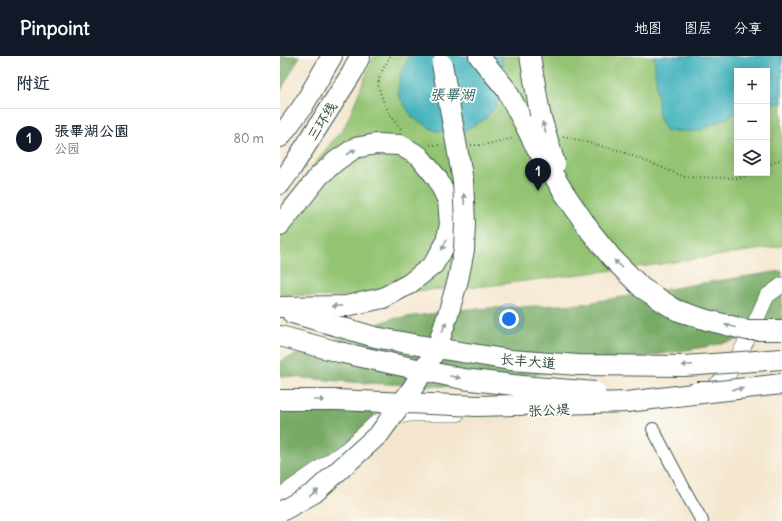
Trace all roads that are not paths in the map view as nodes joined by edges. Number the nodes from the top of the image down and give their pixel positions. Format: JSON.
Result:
{"nodes":[{"id":1,"x":332,"y":56,"type":"edge"},
{"id":2,"x":360,"y":56,"type":"edge"},
{"id":3,"x":441,"y":56,"type":"edge"},
{"id":4,"x":479,"y":56,"type":"edge"},
{"id":5,"x":530,"y":56,"type":"edge"},
{"id":6,"x":280,"y":137,"type":"edge"},
{"id":7,"x":280,"y":184,"type":"edge"},
{"id":8,"x":564,"y":191,"type":"junction"},
{"id":9,"x":280,"y":226,"type":"edge"},
{"id":10,"x":782,"y":285,"type":"edge"},
{"id":11,"x":280,"y":308,"type":"edge"},
{"id":12,"x":782,"y":330,"type":"edge"},
{"id":13,"x":280,"y":336,"type":"edge"},
{"id":14,"x":782,"y":359,"type":"edge"},
{"id":15,"x":782,"y":384,"type":"edge"},
{"id":16,"x":710,"y":392,"type":"junction"},
{"id":17,"x":280,"y":400,"type":"edge"},
{"id":18,"x":653,"y":429,"type":"dead end"},
{"id":19,"x":280,"y":496,"type":"edge"},
{"id":20,"x":280,"y":512,"type":"edge"},
{"id":21,"x":702,"y":521,"type":"edge"}],
"edges":[{"from":1,"to":6,"type":"highway","name":"三环线"},
{"from":2,"to":7,"type":"highway","name":"三环线"},
{"from":20,"to":3,"type":"highway","one_way":true,"bridge":true},
{"from":4,"to":8,"type":"highway","bridge":true},
{"from":8,"to":5,"type":"highway","one_way":true,"bridge":true},
{"from":12,"to":8,"type":"highway","one_way":true,"bridge":true},
{"from":9,"to":11,"type":"highway","one_way":true},
{"from":10,"to":19,"type":"street","name":"张公堤"},
{"from":14,"to":11,"type":"highway","name":"长丰大道","one_way":true,"bridge":true},
{"from":13,"to":16,"type":"highway","name":"长丰大道","one_way":true,"bridge":true},
{"from":16,"to":15,"type":"highway","name":"长丰大道","one_way":true,"bridge":true},
{"from":17,"to":16,"type":"highway","one_way":true,"bridge":true},
{"from":18,"to":21,"type":"street"}]}
